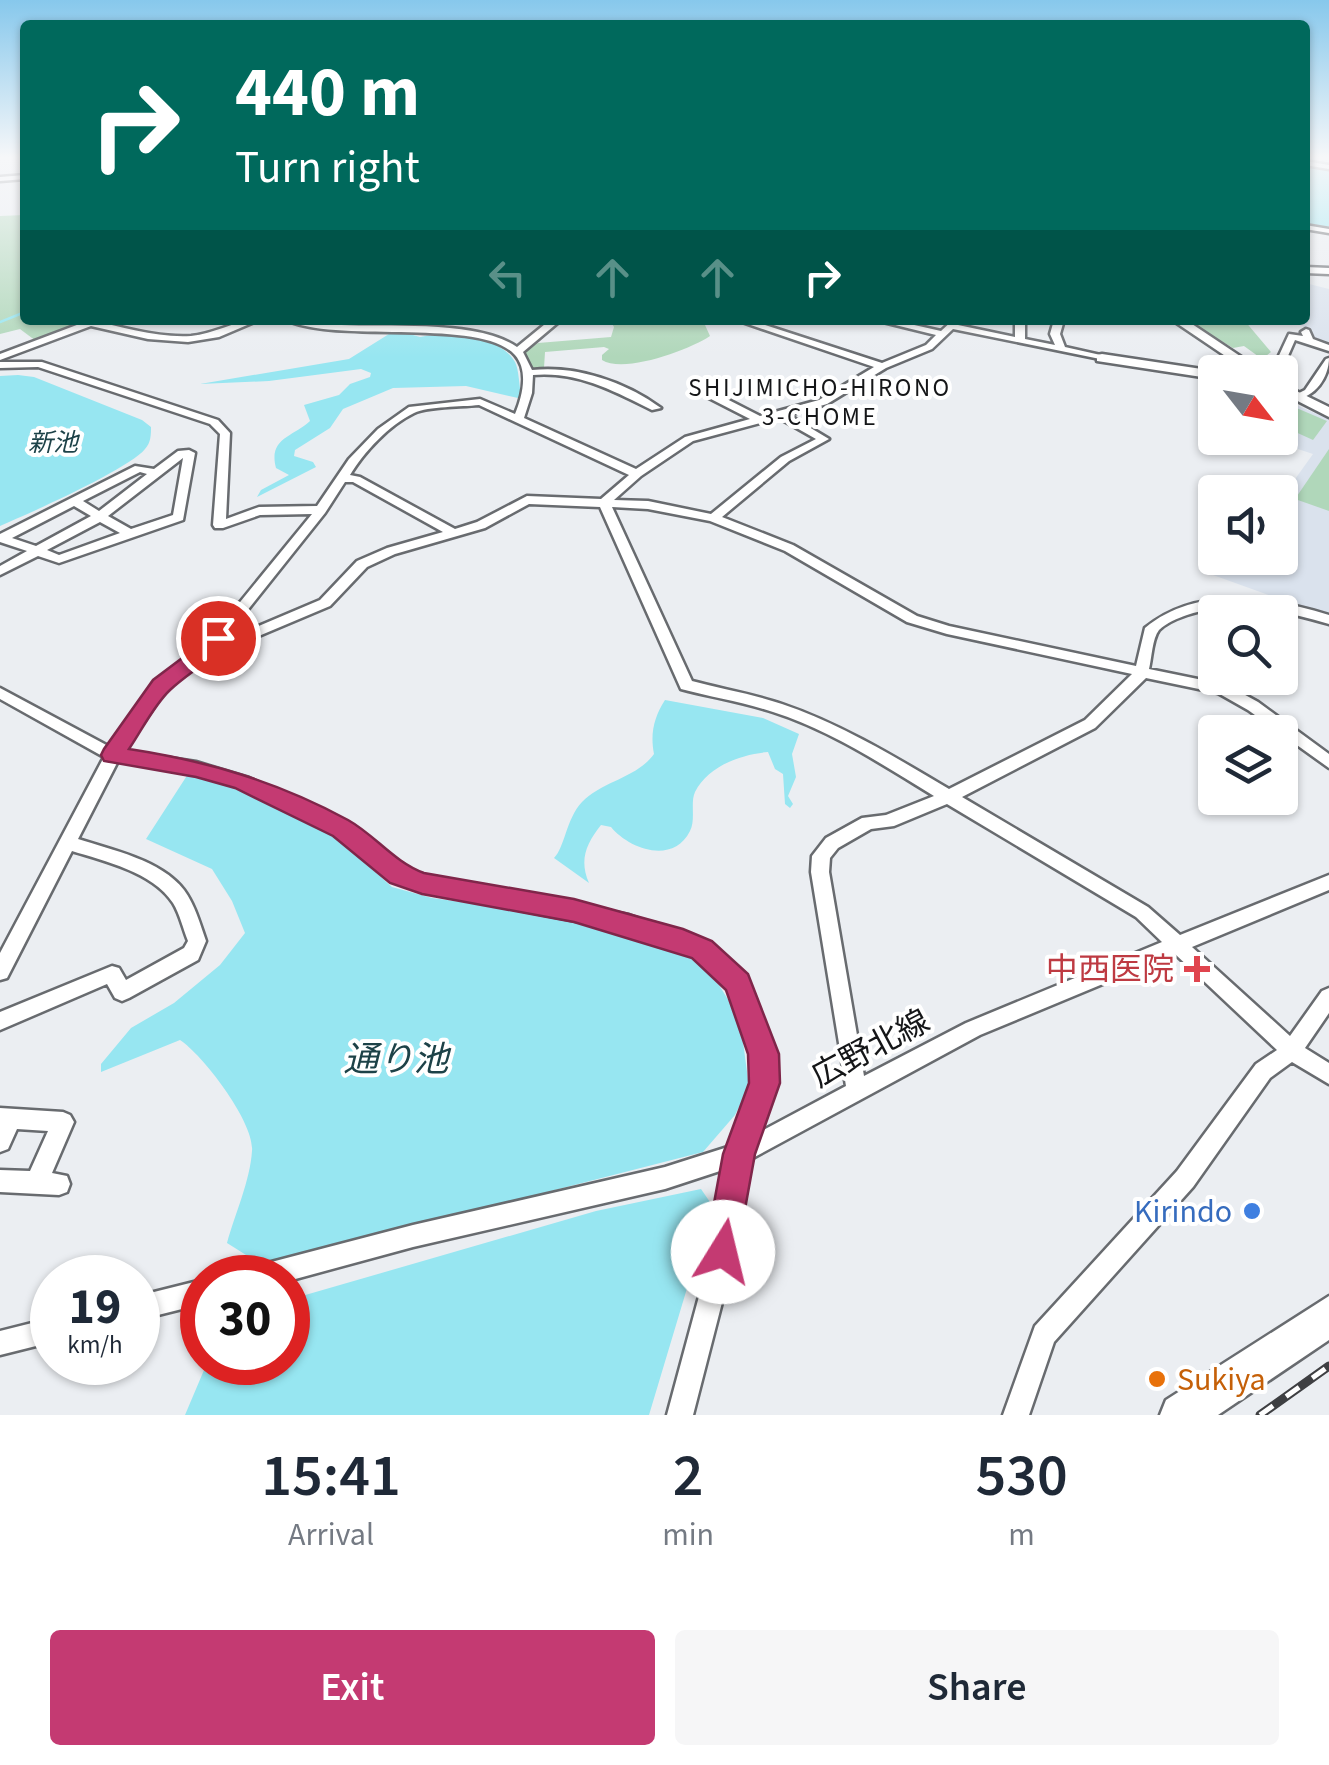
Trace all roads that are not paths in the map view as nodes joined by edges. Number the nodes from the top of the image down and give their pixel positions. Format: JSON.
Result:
{"nodes":[{"id":1,"x":85,"y":325,"type":"edge"},
{"id":2,"x":105,"y":325,"type":"edge"},
{"id":3,"x":241,"y":325,"type":"edge"},
{"id":4,"x":319,"y":325,"type":"edge"},
{"id":5,"x":361,"y":325,"type":"edge"},
{"id":6,"x":550,"y":325,"type":"edge"},
{"id":7,"x":757,"y":325,"type":"edge"},
{"id":8,"x":1020,"y":325,"type":"edge"},
{"id":9,"x":1058,"y":325,"type":"edge"},
{"id":10,"x":1186,"y":325,"type":"edge"},
{"id":11,"x":358,"y":327,"type":"junction"},
{"id":12,"x":951,"y":327,"type":"edge"},
{"id":13,"x":1020,"y":341,"type":"junction"},
{"id":14,"x":1329,"y":348,"type":"edge"},
{"id":15,"x":1061,"y":350,"type":"junction"},
{"id":16,"x":518,"y":351,"type":"junction"},
{"id":17,"x":1232,"y":355,"type":"edge"},
{"id":18,"x":1283,"y":355,"type":"edge"},
{"id":19,"x":0,"y":357,"type":"edge"},
{"id":20,"x":1102,"y":358,"type":"joint"},
{"id":21,"x":1329,"y":360,"type":"edge"},
{"id":22,"x":0,"y":365,"type":"edge"},
{"id":23,"x":882,"y":366,"type":"junction"},
{"id":24,"x":1198,"y":372,"type":"edge"},
{"id":25,"x":528,"y":373,"type":"junction"},
{"id":26,"x":711,"y":395,"type":"dead end"},
{"id":27,"x":1299,"y":397,"type":"joint"},
{"id":28,"x":656,"y":408,"type":"dead end"},
{"id":29,"x":1329,"y":413,"type":"edge"},
{"id":30,"x":780,"y":414,"type":"junction"},
{"id":31,"x":519,"y":417,"type":"junction"},
{"id":32,"x":760,"y":420,"type":"junction"},
{"id":33,"x":155,"y":473,"type":"junction"},
{"id":34,"x":638,"y":474,"type":"junction"},
{"id":35,"x":343,"y":478,"type":"junction"},
{"id":36,"x":75,"y":502,"type":"junction"},
{"id":37,"x":604,"y":503,"type":"junction"},
{"id":38,"x":321,"y":510,"type":"junction"},
{"id":39,"x":99,"y":517,"type":"junction"},
{"id":40,"x":714,"y":518,"type":"junction"},
{"id":41,"x":454,"y":533,"type":"junction"},
{"id":42,"x":130,"y":534,"type":"junction"},
{"id":43,"x":1,"y":539,"type":"edge"},
{"id":44,"x":32,"y":550,"type":"junction"},
{"id":45,"x":0,"y":571,"type":"edge"},
{"id":46,"x":1329,"y":620,"type":"edge"},
{"id":47,"x":204,"y":654,"type":"junction"},
{"id":48,"x":1141,"y":674,"type":"junction"},
{"id":49,"x":0,"y":692,"type":"edge"},
{"id":50,"x":113,"y":755,"type":"junction"},
{"id":51,"x":1329,"y":762,"type":"edge"},
{"id":52,"x":947,"y":797,"type":"junction"},
{"id":53,"x":67,"y":843,"type":"junction"},
{"id":54,"x":1328,"y":884,"type":"edge"},
{"id":55,"x":1178,"y":945,"type":"junction"},
{"id":56,"x":0,"y":972,"type":"edge"},
{"id":57,"x":1329,"y":997,"type":"edge"},
{"id":58,"x":0,"y":1021,"type":"edge"},
{"id":59,"x":1292,"y":1051,"type":"junction"},
{"id":60,"x":1329,"y":1074,"type":"edge"},
{"id":61,"x":856,"y":1093,"type":"junction"},
{"id":62,"x":6,"y":1118,"type":"edge"},
{"id":63,"x":0,"y":1141,"type":"edge"},
{"id":64,"x":739,"y":1154,"type":"junction"},
{"id":65,"x":0,"y":1181,"type":"edge"},
{"id":66,"x":310,"y":1264,"type":"edge"},
{"id":67,"x":1329,"y":1316,"type":"edge"},
{"id":68,"x":30,"y":1336,"type":"edge"},
{"id":69,"x":0,"y":1344,"type":"edge"},
{"id":70,"x":680,"y":1415,"type":"edge"},
{"id":71,"x":1016,"y":1415,"type":"edge"},
{"id":72,"x":1181,"y":1415,"type":"edge"}],
"edges":[{"from":1,"to":19,"type":"street"},
{"from":2,"to":3,"type":"street"},
{"from":4,"to":11,"type":"street"},
{"from":5,"to":11,"type":"street"},
{"from":6,"to":16,"type":"street"},
{"from":7,"to":23,"type":"street"},
{"from":8,"to":13,"type":"street"},
{"from":9,"to":15,"type":"street"},
{"from":10,"to":17,"type":"street"},
{"from":11,"to":16,"type":"street"},
{"from":12,"to":13,"type":"street"},
{"from":12,"to":23,"type":"street"},
{"from":13,"to":15,"type":"street"},
{"from":14,"to":18,"type":"street"},
{"from":15,"to":20,"type":"street"},
{"from":16,"to":25,"type":"street"},
{"from":20,"to":24,"type":"street"},
{"from":21,"to":27,"type":"street"},
{"from":22,"to":38,"type":"street"},
{"from":23,"to":30,"type":"street"},
{"from":25,"to":28,"type":"street"},
{"from":25,"to":31,"type":"street"},
{"from":26,"to":32,"type":"street"},
{"from":27,"to":29,"type":"street"},
{"from":30,"to":32,"type":"street"},
{"from":30,"to":40,"type":"street"},
{"from":31,"to":34,"type":"street"},
{"from":31,"to":35,"type":"street"},
{"from":32,"to":34,"type":"street"},
{"from":33,"to":36,"type":"street"},
{"from":33,"to":39,"type":"street"},
{"from":33,"to":42,"type":"street"},
{"from":34,"to":37,"type":"street"},
{"from":35,"to":38,"type":"street"},
{"from":35,"to":41,"type":"street"},
{"from":36,"to":39,"type":"street"},
{"from":36,"to":43,"type":"street"},
{"from":37,"to":40,"type":"street"},
{"from":37,"to":41,"type":"street"},
{"from":37,"to":52,"type":"street"},
{"from":38,"to":47,"type":"street"},
{"from":39,"to":42,"type":"street"},
{"from":39,"to":44,"type":"street"},
{"from":40,"to":48,"type":"street"},
{"from":41,"to":47,"type":"street"},
{"from":42,"to":44,"type":"street"},
{"from":43,"to":44,"type":"street"},
{"from":44,"to":45,"type":"street"},
{"from":46,"to":48,"type":"street"},
{"from":47,"to":50,"type":"street"},
{"from":48,"to":51,"type":"street"},
{"from":48,"to":52,"type":"street"},
{"from":49,"to":50,"type":"street"},
{"from":50,"to":53,"type":"street"},
{"from":50,"to":64,"type":"street"},
{"from":52,"to":55,"type":"street"},
{"from":52,"to":61,"type":"street"},
{"from":53,"to":56,"type":"street"},
{"from":53,"to":58,"type":"street"},
{"from":54,"to":55,"type":"street","name":"広野北線"},
{"from":55,"to":59,"type":"street"},
{"from":55,"to":61,"type":"street","name":"広野北線"},
{"from":57,"to":59,"type":"street"},
{"from":59,"to":60,"type":"street"},
{"from":59,"to":71,"type":"street"},
{"from":61,"to":64,"type":"street","name":"広野北線"},
{"from":62,"to":63,"type":"street"},
{"from":62,"to":65,"type":"street"},
{"from":64,"to":66,"type":"street","name":"広野北線"},
{"from":64,"to":70,"type":"street"},
{"from":67,"to":72,"type":"main road"},
{"from":68,"to":69,"type":"street"}]}
